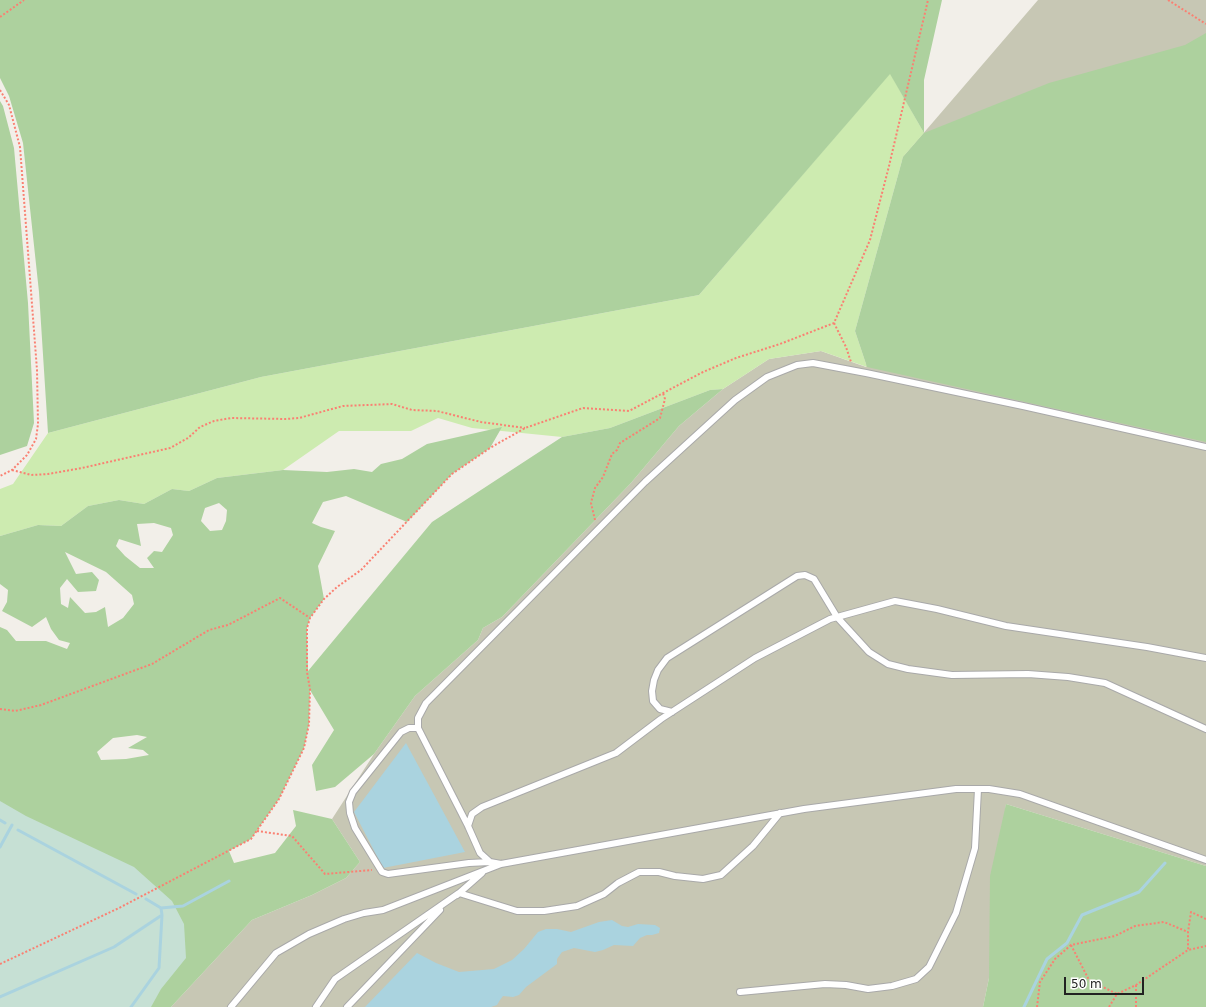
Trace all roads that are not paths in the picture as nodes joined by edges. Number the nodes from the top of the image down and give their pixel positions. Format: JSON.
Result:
{"nodes":[{"id":1,"x":1206,"y":447,"type":"edge"},
{"id":2,"x":837,"y":617,"type":"junction"},
{"id":3,"x":1206,"y":658,"type":"edge"},
{"id":4,"x":672,"y":712,"type":"junction"},
{"id":5,"x":418,"y":728,"type":"junction"},
{"id":6,"x":1206,"y":729,"type":"edge"},
{"id":7,"x":978,"y":789,"type":"junction"},
{"id":8,"x":780,"y":813,"type":"junction"},
{"id":9,"x":468,"y":826,"type":"junction"},
{"id":10,"x":1206,"y":860,"type":"edge"},
{"id":11,"x":490,"y":862,"type":"junction"},
{"id":12,"x":501,"y":864,"type":"junction"},
{"id":13,"x":484,"y":870,"type":"junction"},
{"id":14,"x":459,"y":893,"type":"junction"},
{"id":15,"x":740,"y":992,"type":"dead end"},
{"id":16,"x":231,"y":1007,"type":"edge"},
{"id":17,"x":316,"y":1007,"type":"edge"},
{"id":18,"x":347,"y":1007,"type":"edge"}],
"edges":[{"from":1,"to":5,"type":"lane"},
{"from":2,"to":3,"type":"lane"},
{"from":2,"to":4,"type":"lane"},
{"from":2,"to":4,"type":"lane"},
{"from":2,"to":6,"type":"lane"},
{"from":4,"to":9,"type":"lane"},
{"from":5,"to":9,"type":"lane"},
{"from":5,"to":11,"type":"lane"},
{"from":7,"to":8,"type":"lane"},
{"from":7,"to":10,"type":"lane"},
{"from":7,"to":15,"type":"lane"},
{"from":8,"to":12,"type":"lane"},
{"from":8,"to":14,"type":"lane"},
{"from":9,"to":11,"type":"lane"},
{"from":11,"to":12,"type":"lane"},
{"from":12,"to":13,"type":"lane"},
{"from":13,"to":14,"type":"lane"},
{"from":13,"to":16,"type":"lane"},
{"from":14,"to":17,"type":"lane"},
{"from":14,"to":18,"type":"lane"}]}
